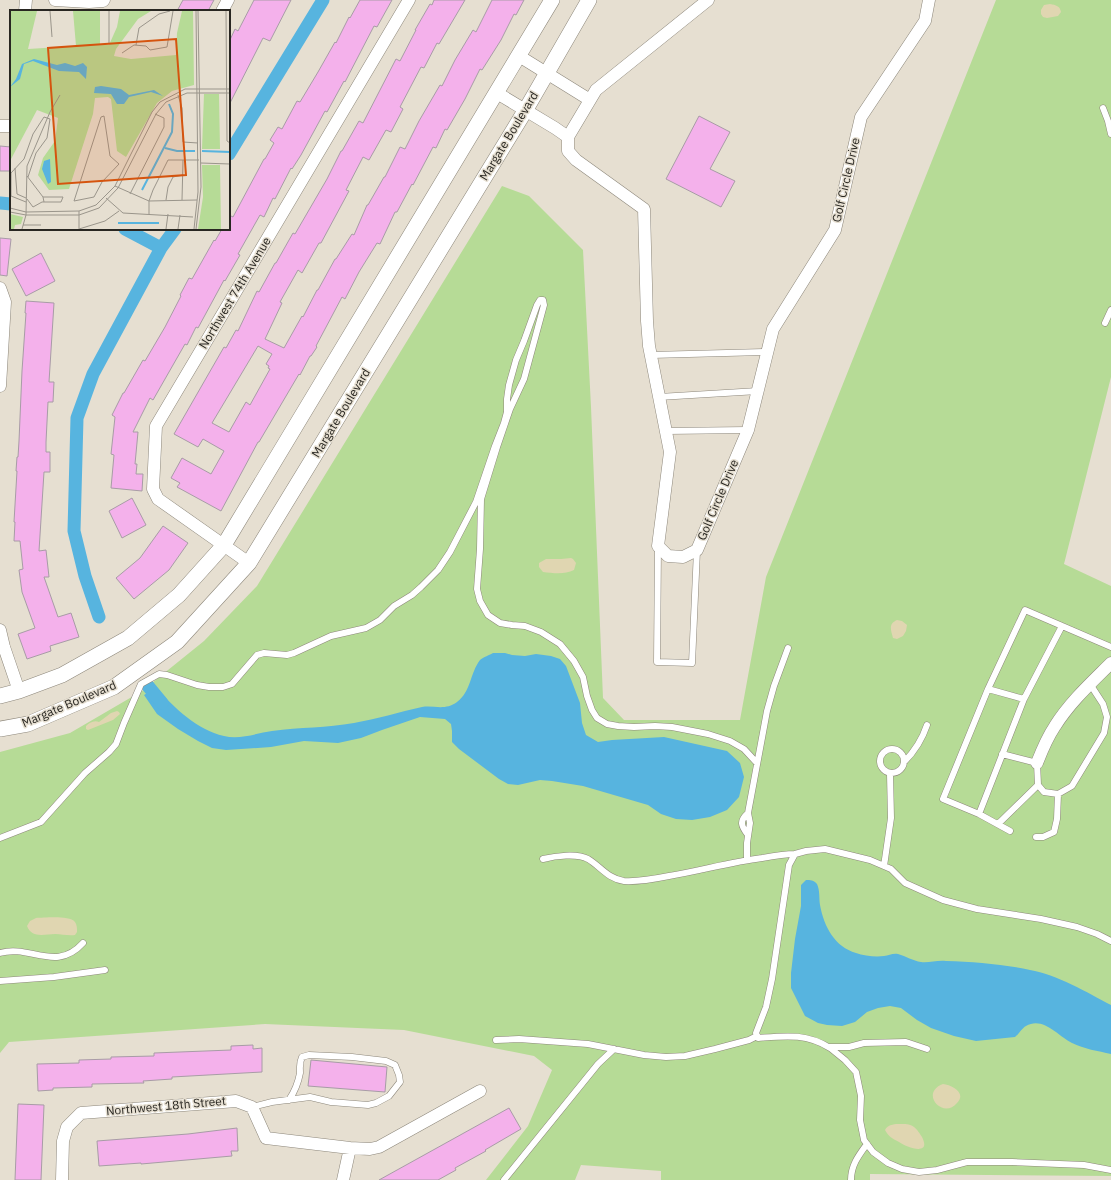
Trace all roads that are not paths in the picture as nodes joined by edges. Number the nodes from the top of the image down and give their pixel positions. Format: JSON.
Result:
{"nodes":[{"id":1,"x":26,"y":0,"type":"edge"},
{"id":2,"x":55,"y":0,"type":"edge"},
{"id":3,"x":228,"y":0,"type":"edge"},
{"id":4,"x":409,"y":0,"type":"edge"},
{"id":5,"x":552,"y":0,"type":"edge"},
{"id":6,"x":589,"y":0,"type":"edge"},
{"id":7,"x":708,"y":0,"type":"edge"},
{"id":8,"x":929,"y":0,"type":"edge"},
{"id":9,"x":104,"y":1,"type":"edge"},
{"id":10,"x":25,"y":10,"type":"edge"},
{"id":11,"x":223,"y":10,"type":"edge"},
{"id":12,"x":519,"y":56,"type":"junction"},
{"id":13,"x":547,"y":74,"type":"junction"},
{"id":14,"x":497,"y":93,"type":"junction"},
{"id":15,"x":590,"y":100,"type":"junction"},
{"id":16,"x":1103,"y":108,"type":"dead end"},
{"id":17,"x":525,"y":110,"type":"junction"},
{"id":18,"x":1111,"y":134,"type":"edge"},
{"id":19,"x":568,"y":137,"type":"junction"},
{"id":20,"x":0,"y":288,"type":"edge"},
{"id":21,"x":1111,"y":310,"type":"edge"},
{"id":22,"x":1104,"y":323,"type":"dead end"},
{"id":23,"x":767,"y":352,"type":"junction"},
{"id":24,"x":651,"y":355,"type":"junction"},
{"id":25,"x":0,"y":386,"type":"edge"},
{"id":26,"x":758,"y":391,"type":"junction"},
{"id":27,"x":659,"y":397,"type":"junction"},
{"id":28,"x":748,"y":430,"type":"junction"},
{"id":29,"x":666,"y":431,"type":"junction"},
{"id":30,"x":224,"y":545,"type":"junction"},
{"id":31,"x":658,"y":546,"type":"junction"},
{"id":32,"x":697,"y":550,"type":"junction"},
{"id":33,"x":249,"y":563,"type":"junction"},
{"id":34,"x":1062,"y":626,"type":"junction"},
{"id":35,"x":0,"y":630,"type":"edge"},
{"id":36,"x":1111,"y":647,"type":"edge"},
{"id":37,"x":788,"y":648,"type":"dead end"},
{"id":38,"x":1111,"y":663,"type":"edge"},
{"id":39,"x":1090,"y":684,"type":"junction"},
{"id":40,"x":988,"y":689,"type":"junction"},
{"id":41,"x":18,"y":691,"type":"junction"},
{"id":42,"x":0,"y":696,"type":"edge"},
{"id":43,"x":1024,"y":699,"type":"junction"},
{"id":44,"x":927,"y":725,"type":"dead end"},
{"id":45,"x":0,"y":729,"type":"edge"},
{"id":46,"x":1002,"y":754,"type":"junction"},
{"id":47,"x":904,"y":762,"type":"junction"},
{"id":48,"x":757,"y":763,"type":"junction"},
{"id":49,"x":1037,"y":763,"type":"junction"},
{"id":50,"x":890,"y":774,"type":"junction"},
{"id":51,"x":1038,"y":785,"type":"junction"},
{"id":52,"x":1058,"y":794,"type":"junction"},
{"id":53,"x":979,"y":814,"type":"junction"},
{"id":54,"x":998,"y":824,"type":"junction"},
{"id":55,"x":1010,"y":831,"type":"dead end"},
{"id":56,"x":1036,"y":837,"type":"dead end"},
{"id":57,"x":0,"y":838,"type":"edge"},
{"id":58,"x":787,"y":854,"type":"junction"},
{"id":59,"x":795,"y":854,"type":"junction"},
{"id":60,"x":543,"y":858,"type":"dead end"},
{"id":61,"x":747,"y":860,"type":"junction"},
{"id":62,"x":791,"y":862,"type":"junction"},
{"id":63,"x":884,"y":866,"type":"junction"},
{"id":64,"x":1111,"y":941,"type":"edge"},
{"id":65,"x":83,"y":943,"type":"dead end"},
{"id":66,"x":0,"y":954,"type":"edge"},
{"id":67,"x":105,"y":970,"type":"dead end"},
{"id":68,"x":0,"y":981,"type":"edge"},
{"id":69,"x":757,"y":1036,"type":"junction"},
{"id":70,"x":496,"y":1040,"type":"dead end"},
{"id":71,"x":830,"y":1048,"type":"junction"},
{"id":72,"x":614,"y":1049,"type":"junction"},
{"id":73,"x":927,"y":1049,"type":"dead end"},
{"id":74,"x":480,"y":1091,"type":"dead end"},
{"id":75,"x":289,"y":1100,"type":"junction"},
{"id":76,"x":252,"y":1108,"type":"junction"},
{"id":77,"x":869,"y":1146,"type":"junction"},
{"id":78,"x":350,"y":1148,"type":"junction"},
{"id":79,"x":1111,"y":1170,"type":"edge"},
{"id":80,"x":62,"y":1180,"type":"edge"},
{"id":81,"x":343,"y":1180,"type":"edge"},
{"id":82,"x":504,"y":1180,"type":"edge"},
{"id":83,"x":851,"y":1180,"type":"edge"}],
"edges":[{"from":1,"to":10,"type":"street"},
{"from":2,"to":9,"type":"street"},
{"from":3,"to":11,"type":"street"},
{"from":4,"to":30,"type":"street","name":"Northwest 74th Avenue"},
{"from":5,"to":12,"type":"street"},
{"from":6,"to":13,"type":"street","name":"Margate Boulevard"},
{"from":7,"to":15,"type":"street"},
{"from":8,"to":23,"type":"street","name":"Golf Circle Drive"},
{"from":12,"to":13,"type":"street"},
{"from":12,"to":14,"type":"street"},
{"from":13,"to":15,"type":"street"},
{"from":13,"to":17,"type":"street","name":"Margate Boulevard"},
{"from":14,"to":17,"type":"street"},
{"from":14,"to":30,"type":"street"},
{"from":15,"to":19,"type":"street"},
{"from":16,"to":18,"type":"lane"},
{"from":17,"to":19,"type":"street"},
{"from":17,"to":33,"type":"street","name":"Margate Boulevard"},
{"from":19,"to":24,"type":"street"},
{"from":20,"to":25,"type":"street"},
{"from":21,"to":22,"type":"lane"},
{"from":23,"to":24,"type":"lane"},
{"from":23,"to":26,"type":"street","name":"Golf Circle Drive"},
{"from":24,"to":27,"type":"street"},
{"from":26,"to":27,"type":"lane"},
{"from":26,"to":28,"type":"street","name":"Golf Circle Drive"},
{"from":27,"to":29,"type":"street"},
{"from":28,"to":29,"type":"lane"},
{"from":28,"to":32,"type":"street","name":"Golf Circle Drive"},
{"from":29,"to":31,"type":"street"},
{"from":30,"to":33,"type":"street","name":"Northwest 74th Avenue"},
{"from":30,"to":41,"type":"street"},
{"from":31,"to":32,"type":"street","name":"Golf Circle Drive"},
{"from":31,"to":32,"type":"lane"},
{"from":33,"to":45,"type":"street","name":"Margate Boulevard"},
{"from":34,"to":36,"type":"lane"},
{"from":34,"to":40,"type":"lane"},
{"from":34,"to":43,"type":"lane"},
{"from":35,"to":41,"type":"street"},
{"from":37,"to":48,"type":"lane"},
{"from":38,"to":39,"type":"street"},
{"from":39,"to":49,"type":"street"},
{"from":39,"to":52,"type":"lane"},
{"from":40,"to":43,"type":"lane"},
{"from":40,"to":53,"type":"lane"},
{"from":41,"to":42,"type":"street"},
{"from":43,"to":46,"type":"lane"},
{"from":44,"to":47,"type":"lane"},
{"from":46,"to":49,"type":"lane"},
{"from":46,"to":53,"type":"lane"},
{"from":47,"to":50,"type":"lane"},
{"from":47,"to":50,"type":"lane"},
{"from":48,"to":57,"type":"lane"},
{"from":48,"to":61,"type":"lane"},
{"from":49,"to":51,"type":"lane"},
{"from":50,"to":63,"type":"lane"},
{"from":51,"to":52,"type":"lane"},
{"from":51,"to":54,"type":"lane"},
{"from":52,"to":56,"type":"lane"},
{"from":53,"to":54,"type":"lane"},
{"from":54,"to":55,"type":"lane"},
{"from":58,"to":59,"type":"lane"},
{"from":58,"to":61,"type":"lane"},
{"from":58,"to":62,"type":"lane"},
{"from":59,"to":62,"type":"lane"},
{"from":59,"to":63,"type":"lane"},
{"from":60,"to":61,"type":"lane"},
{"from":62,"to":69,"type":"lane"},
{"from":63,"to":64,"type":"lane"},
{"from":65,"to":66,"type":"lane"},
{"from":67,"to":68,"type":"lane"},
{"from":69,"to":71,"type":"lane"},
{"from":69,"to":72,"type":"lane"},
{"from":70,"to":72,"type":"lane"},
{"from":71,"to":73,"type":"lane"},
{"from":71,"to":77,"type":"lane"},
{"from":72,"to":82,"type":"lane"},
{"from":74,"to":78,"type":"street"},
{"from":75,"to":75,"type":"lane"},
{"from":75,"to":76,"type":"lane"},
{"from":76,"to":78,"type":"street"},
{"from":76,"to":80,"type":"street","name":"Northwest 18th Street"},
{"from":77,"to":79,"type":"lane"},
{"from":77,"to":83,"type":"lane"},
{"from":78,"to":81,"type":"street"}]}
